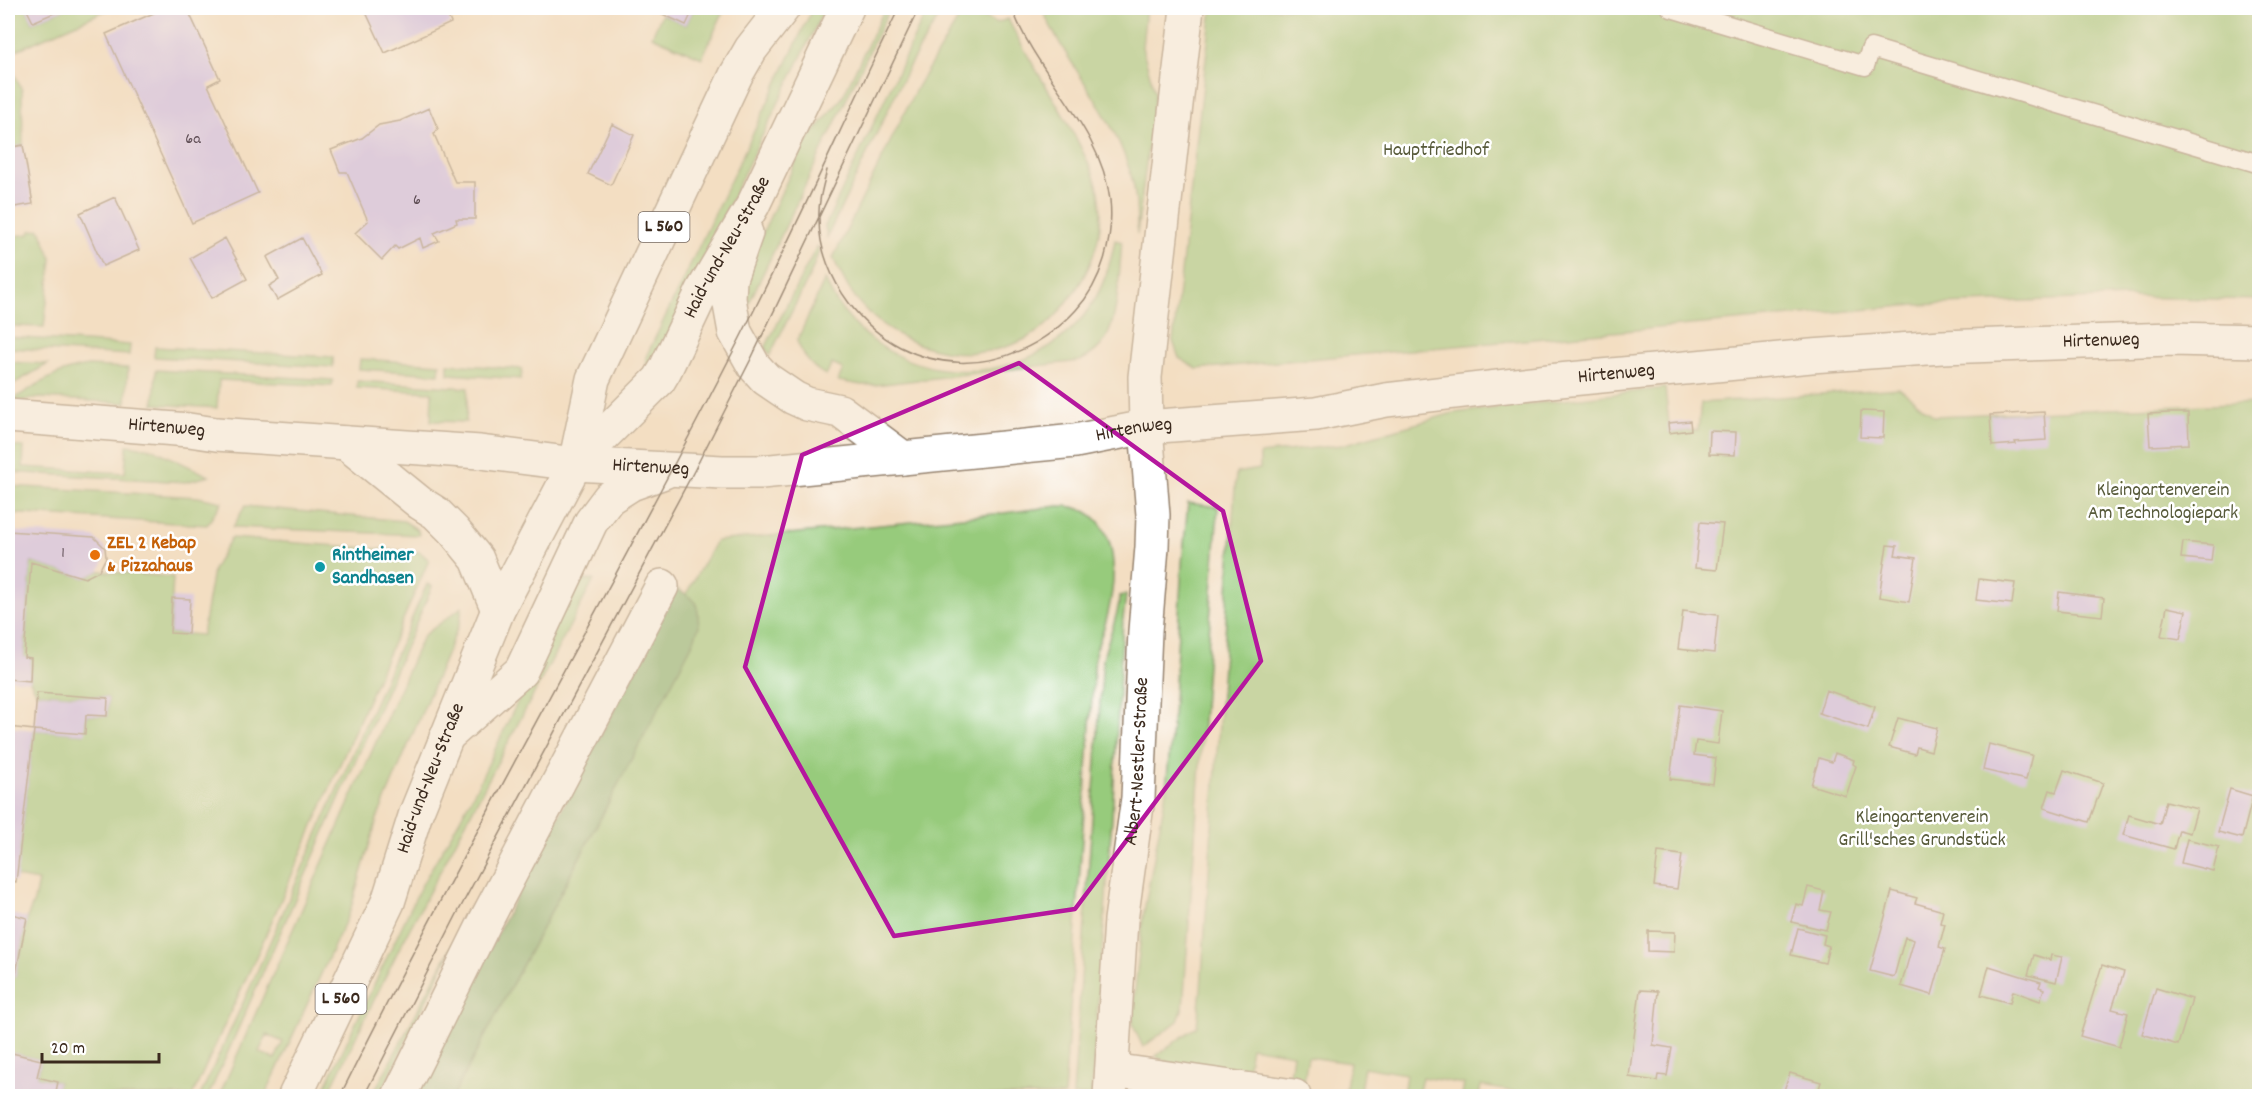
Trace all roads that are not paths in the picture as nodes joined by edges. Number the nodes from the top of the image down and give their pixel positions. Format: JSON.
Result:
{"nodes":[{"id":1,"x":783,"y":8,"type":"edge"},
{"id":2,"x":846,"y":8,"type":"edge"},
{"id":3,"x":1186,"y":8,"type":"edge"},
{"id":4,"x":1671,"y":8,"type":"edge"},
{"id":5,"x":2259,"y":164,"type":"edge"},
{"id":6,"x":753,"y":205,"type":"junction"},
{"id":7,"x":2259,"y":341,"type":"edge"},
{"id":8,"x":8,"y":416,"type":"edge"},
{"id":9,"x":1146,"y":427,"type":"junction"},
{"id":10,"x":346,"y":443,"type":"junction"},
{"id":11,"x":903,"y":458,"type":"junction"},
{"id":12,"x":575,"y":464,"type":"junction"},
{"id":13,"x":672,"y":469,"type":"junction"},
{"id":14,"x":662,"y":586,"type":"dead end"},
{"id":15,"x":498,"y":610,"type":"junction"},
{"id":16,"x":446,"y":737,"type":"junction"},
{"id":17,"x":1111,"y":1083,"type":"edge"},
{"id":18,"x":295,"y":1096,"type":"edge"},
{"id":19,"x":399,"y":1096,"type":"edge"},
{"id":20,"x":1294,"y":1096,"type":"edge"}],
"edges":[{"from":1,"to":12,"type":"street","name":"Haid-und-Neu-Straße","number":"L 560"},
{"from":2,"to":6,"type":"street","name":"Haid-und-Neu-Straße","number":"L 560"},
{"from":3,"to":9,"type":"street","name":"Albert-Nestler-Straße"},
{"from":4,"to":5,"type":"lane"},
{"from":6,"to":11,"type":"street"},
{"from":6,"to":12,"type":"street","name":"Haid-und-Neu-Straße","number":"L 560"},
{"from":7,"to":9,"type":"street","name":"Hirtenweg"},
{"from":8,"to":10,"type":"street","name":"Hirtenweg"},
{"from":9,"to":11,"type":"street","name":"Hirtenweg"},
{"from":9,"to":17,"type":"street","name":"Albert-Nestler-Straße"},
{"from":10,"to":12,"type":"street","name":"Hirtenweg"},
{"from":10,"to":15,"type":"street"},
{"from":11,"to":13,"type":"street","name":"Hirtenweg"},
{"from":12,"to":13,"type":"street","name":"Hirtenweg"},
{"from":12,"to":15,"type":"street","name":"Haid-und-Neu-Straße","number":"L 560"},
{"from":13,"to":16,"type":"street","number":"L 560"},
{"from":14,"to":19,"type":"street"},
{"from":15,"to":16,"type":"street","name":"Haid-und-Neu-Straße","number":"L 560"},
{"from":16,"to":18,"type":"street","name":"Haid-und-Neu-Straße","number":"L 560"},
{"from":17,"to":20,"type":"street"}]}
